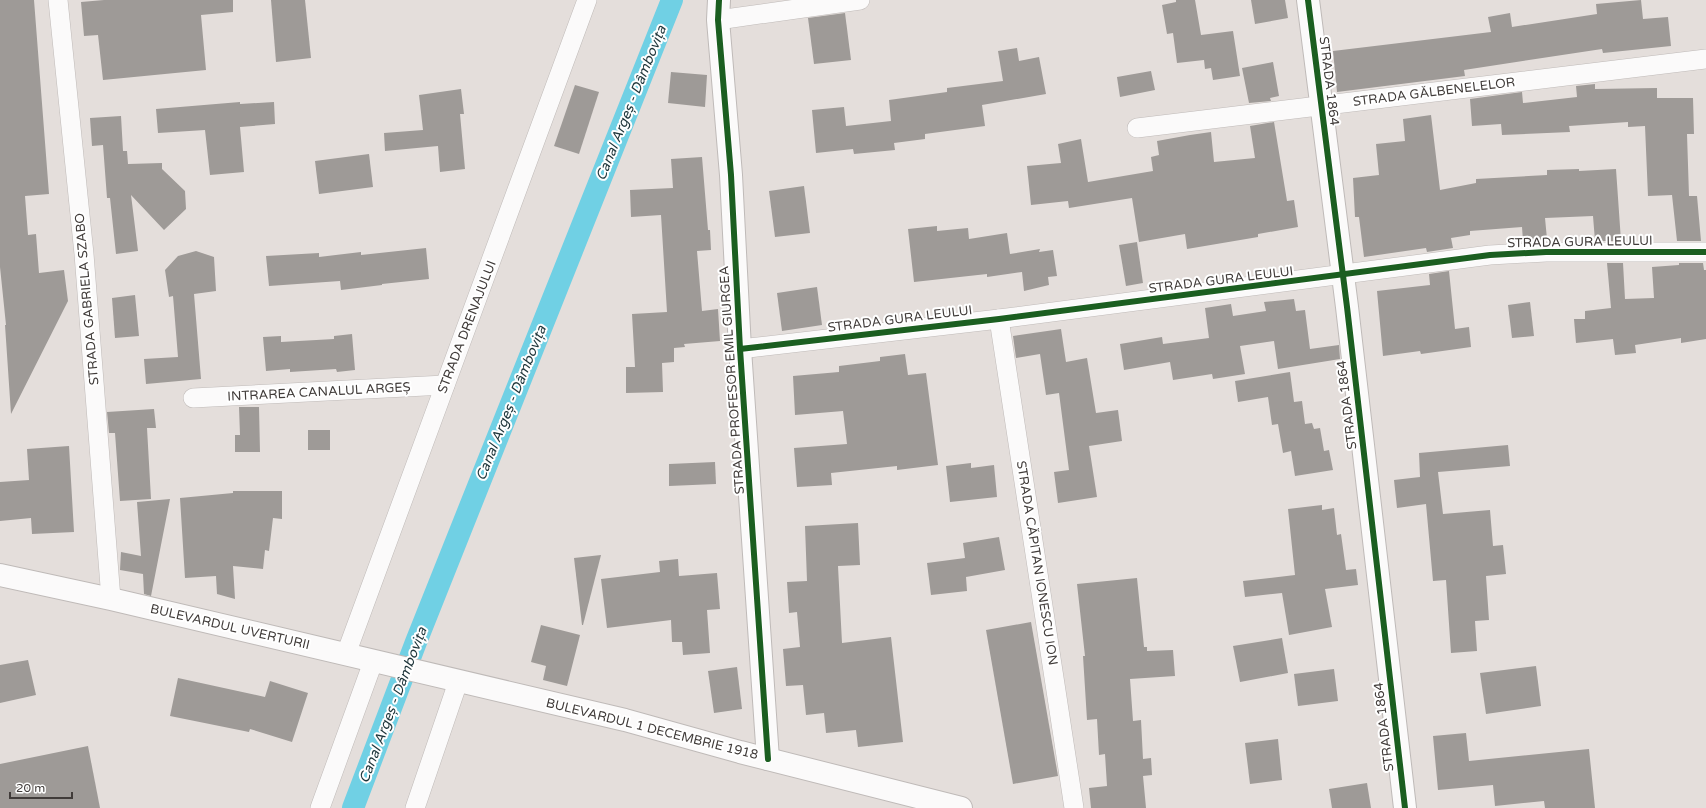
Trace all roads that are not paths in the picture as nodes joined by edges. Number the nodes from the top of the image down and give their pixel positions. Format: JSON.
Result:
{"nodes":[{"id":1,"x":58,"y":0,"type":"edge"},
{"id":2,"x":587,"y":0,"type":"edge"},
{"id":3,"x":860,"y":0,"type":"edge"},
{"id":4,"x":1308,"y":0,"type":"edge"},
{"id":5,"x":718,"y":10,"type":"edge"},
{"id":6,"x":1706,"y":59,"type":"edge"},
{"id":7,"x":1321,"y":106,"type":"junction"},
{"id":8,"x":1137,"y":128,"type":"dead end"},
{"id":9,"x":1706,"y":252,"type":"edge"},
{"id":10,"x":1342,"y":276,"type":"junction"},
{"id":11,"x":999,"y":319,"type":"junction"},
{"id":12,"x":740,"y":349,"type":"junction"},
{"id":13,"x":445,"y":385,"type":"junction"},
{"id":14,"x":192,"y":398,"type":"dead end"},
{"id":15,"x":0,"y":575,"type":"edge"},
{"id":16,"x":111,"y":599,"type":"junction"},
{"id":17,"x":346,"y":654,"type":"junction"},
{"id":18,"x":373,"y":662,"type":"junction"},
{"id":19,"x":458,"y":682,"type":"junction"},
{"id":20,"x":768,"y":759,"type":"junction"},
{"id":21,"x":320,"y":808,"type":"edge"},
{"id":22,"x":415,"y":808,"type":"edge"},
{"id":23,"x":961,"y":808,"type":"edge"},
{"id":24,"x":1074,"y":808,"type":"edge"},
{"id":25,"x":1405,"y":808,"type":"edge"}],
"edges":[{"from":1,"to":16,"type":"street","name":"STRADA GABRIELA SZABO"},
{"from":2,"to":13,"type":"street","name":"STRADA DRENAJULUI"},
{"from":3,"to":5,"type":"street"},
{"from":4,"to":7,"type":"street","name":"STRADA 1864"},
{"from":5,"to":12,"type":"street","name":"STRADA PROFESOR EMIL GIURGEA"},
{"from":6,"to":7,"type":"street","name":"STRADA GĂLBENELELOR"},
{"from":7,"to":8,"type":"street","name":"STRADA GĂLBENELELOR"},
{"from":7,"to":10,"type":"street","name":"STRADA 1864"},
{"from":9,"to":10,"type":"street","name":"STRADA GURA LEULUI"},
{"from":10,"to":11,"type":"street","name":"STRADA GURA LEULUI"},
{"from":10,"to":25,"type":"street","name":"STRADA 1864"},
{"from":11,"to":12,"type":"street","name":"STRADA GURA LEULUI"},
{"from":11,"to":24,"type":"street","name":"STRADA CĂPITAN IONESCU ION"},
{"from":12,"to":20,"type":"street","name":"STRADA PROFESOR EMIL GIURGEA"},
{"from":13,"to":14,"type":"street","name":"INTRAREA CANALUL ARGEȘ"},
{"from":13,"to":17,"type":"street","name":"STRADA DRENAJULUI"},
{"from":15,"to":16,"type":"street","name":"BULEVARDUL UVERTURII"},
{"from":16,"to":17,"type":"street","name":"BULEVARDUL UVERTURII"},
{"from":17,"to":18,"type":"street","name":"BULEVARDUL UVERTURII"},
{"from":18,"to":19,"type":"street","name":"BULEVARDUL UVERTURII"},
{"from":18,"to":21,"type":"street"},
{"from":19,"to":20,"type":"street","name":"BULEVARDUL 1 DECEMBRIE 1918"},
{"from":19,"to":22,"type":"street"},
{"from":20,"to":23,"type":"street","name":"BULEVARDUL 1 DECEMBRIE 1918"}]}
